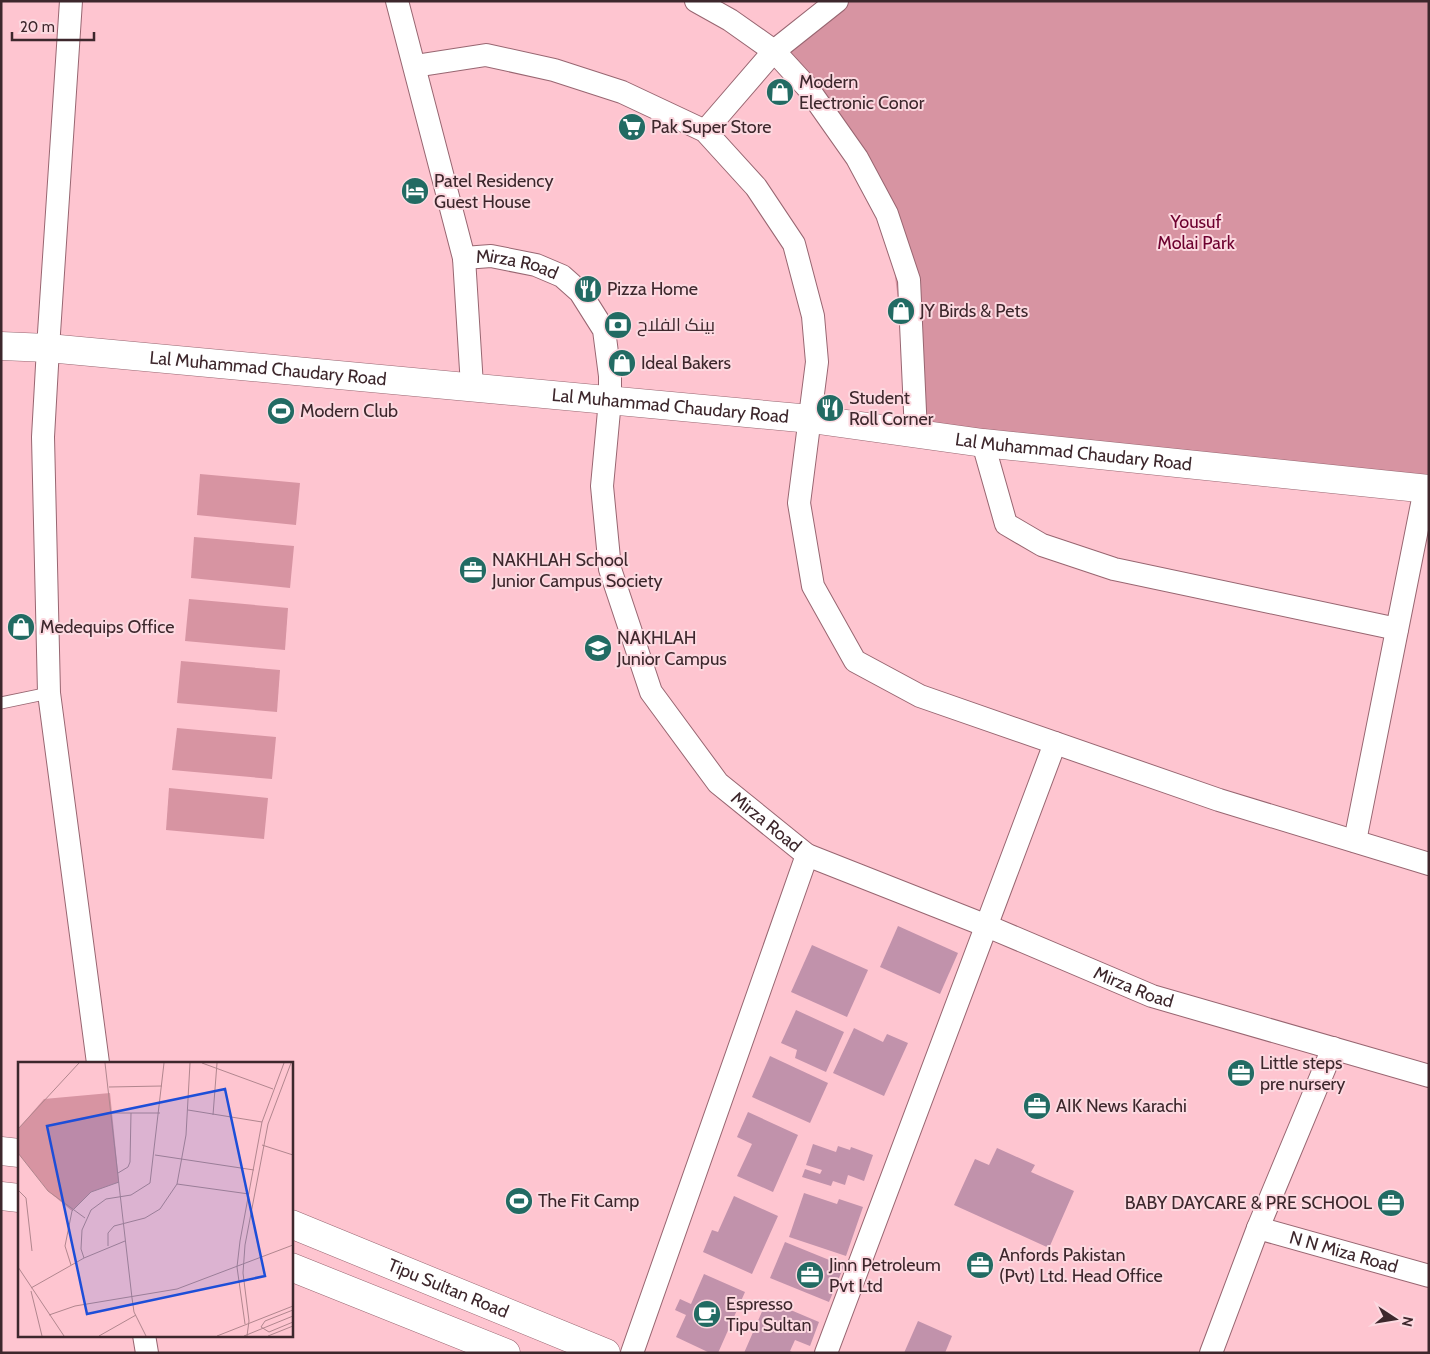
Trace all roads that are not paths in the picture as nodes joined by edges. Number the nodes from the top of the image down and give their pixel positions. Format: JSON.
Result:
{"nodes":[{"id":1,"x":71,"y":1,"type":"edge"},
{"id":2,"x":397,"y":1,"type":"edge"},
{"id":3,"x":696,"y":1,"type":"edge"},
{"id":4,"x":836,"y":1,"type":"edge"},
{"id":5,"x":774,"y":51,"type":"junction"},
{"id":6,"x":415,"y":66,"type":"junction"},
{"id":7,"x":705,"y":131,"type":"junction"},
{"id":8,"x":464,"y":258,"type":"junction"},
{"id":9,"x":1,"y":346,"type":"edge"},
{"id":10,"x":48,"y":348,"type":"junction"},
{"id":11,"x":472,"y":386,"type":"junction"},
{"id":12,"x":610,"y":400,"type":"junction"},
{"id":13,"x":811,"y":419,"type":"junction"},
{"id":14,"x":916,"y":433,"type":"junction"},
{"id":15,"x":983,"y":442,"type":"junction"},
{"id":16,"x":1427,"y":489,"type":"edge"},
{"id":17,"x":1397,"y":629,"type":"junction"},
{"id":18,"x":49,"y":693,"type":"junction"},
{"id":19,"x":1,"y":703,"type":"edge"},
{"id":20,"x":1055,"y":743,"type":"junction"},
{"id":21,"x":1354,"y":841,"type":"junction"},
{"id":22,"x":807,"y":855,"type":"junction"},
{"id":23,"x":1429,"y":864,"type":"edge"},
{"id":24,"x":987,"y":926,"type":"junction"},
{"id":25,"x":1333,"y":1048,"type":"junction"},
{"id":26,"x":98,"y":1062,"type":"edge"},
{"id":27,"x":1429,"y":1076,"type":"edge"},
{"id":28,"x":1,"y":1151,"type":"edge"},
{"id":29,"x":18,"y":1153,"type":"edge"},
{"id":30,"x":1,"y":1196,"type":"edge"},
{"id":31,"x":18,"y":1198,"type":"edge"},
{"id":32,"x":292,"y":1224,"type":"edge"},
{"id":33,"x":1258,"y":1228,"type":"junction"},
{"id":34,"x":292,"y":1268,"type":"edge"},
{"id":35,"x":1429,"y":1276,"type":"edge"},
{"id":36,"x":144,"y":1336,"type":"edge"},
{"id":37,"x":147,"y":1353,"type":"edge"},
{"id":38,"x":506,"y":1353,"type":"edge"},
{"id":39,"x":606,"y":1353,"type":"edge"},
{"id":40,"x":632,"y":1353,"type":"edge"},
{"id":41,"x":826,"y":1353,"type":"edge"},
{"id":42,"x":1211,"y":1353,"type":"edge"}],
"edges":[{"from":1,"to":10,"type":"street"},
{"from":2,"to":6,"type":"street"},
{"from":3,"to":5,"type":"street"},
{"from":4,"to":5,"type":"street"},
{"from":5,"to":7,"type":"street"},
{"from":5,"to":14,"type":"street"},
{"from":6,"to":7,"type":"street"},
{"from":6,"to":8,"type":"street"},
{"from":7,"to":13,"type":"street"},
{"from":8,"to":11,"type":"street"},
{"from":8,"to":12,"type":"street","name":"Mirza Road"},
{"from":9,"to":10,"type":"street","name":"Lal Muhammad Chaudary Road"},
{"from":10,"to":11,"type":"street","name":"Lal Muhammad Chaudary Road"},
{"from":10,"to":18,"type":"street"},
{"from":11,"to":12,"type":"street","name":"Lal Muhammad Chaudary Road"},
{"from":12,"to":13,"type":"street","name":"Lal Muhammad Chaudary Road"},
{"from":12,"to":22,"type":"street","name":"Mirza Road"},
{"from":13,"to":14,"type":"street","name":"Lal Muhammad Chaudary Road"},
{"from":13,"to":20,"type":"street"},
{"from":14,"to":15,"type":"street","name":"Lal Muhammad Chaudary Road"},
{"from":15,"to":16,"type":"street","name":"Lal Muhammad Chaudary Road"},
{"from":15,"to":17,"type":"street"},
{"from":16,"to":17,"type":"street"},
{"from":17,"to":21,"type":"street"},
{"from":18,"to":19,"type":"lane"},
{"from":18,"to":26,"type":"street"},
{"from":20,"to":21,"type":"street"},
{"from":20,"to":24,"type":"street"},
{"from":21,"to":23,"type":"street"},
{"from":22,"to":24,"type":"street","name":"Mirza Road"},
{"from":22,"to":40,"type":"street"},
{"from":24,"to":25,"type":"street","name":"Mirza Road"},
{"from":24,"to":41,"type":"street"},
{"from":25,"to":27,"type":"street","name":"Mirza Road"},
{"from":25,"to":33,"type":"street"},
{"from":28,"to":29,"type":"street"},
{"from":30,"to":31,"type":"street"},
{"from":32,"to":39,"type":"street","name":"Tipu Sultan Road"},
{"from":33,"to":35,"type":"street","name":"N N Miza Road"},
{"from":33,"to":42,"type":"street"},
{"from":34,"to":38,"type":"street"},
{"from":36,"to":37,"type":"street"}]}
